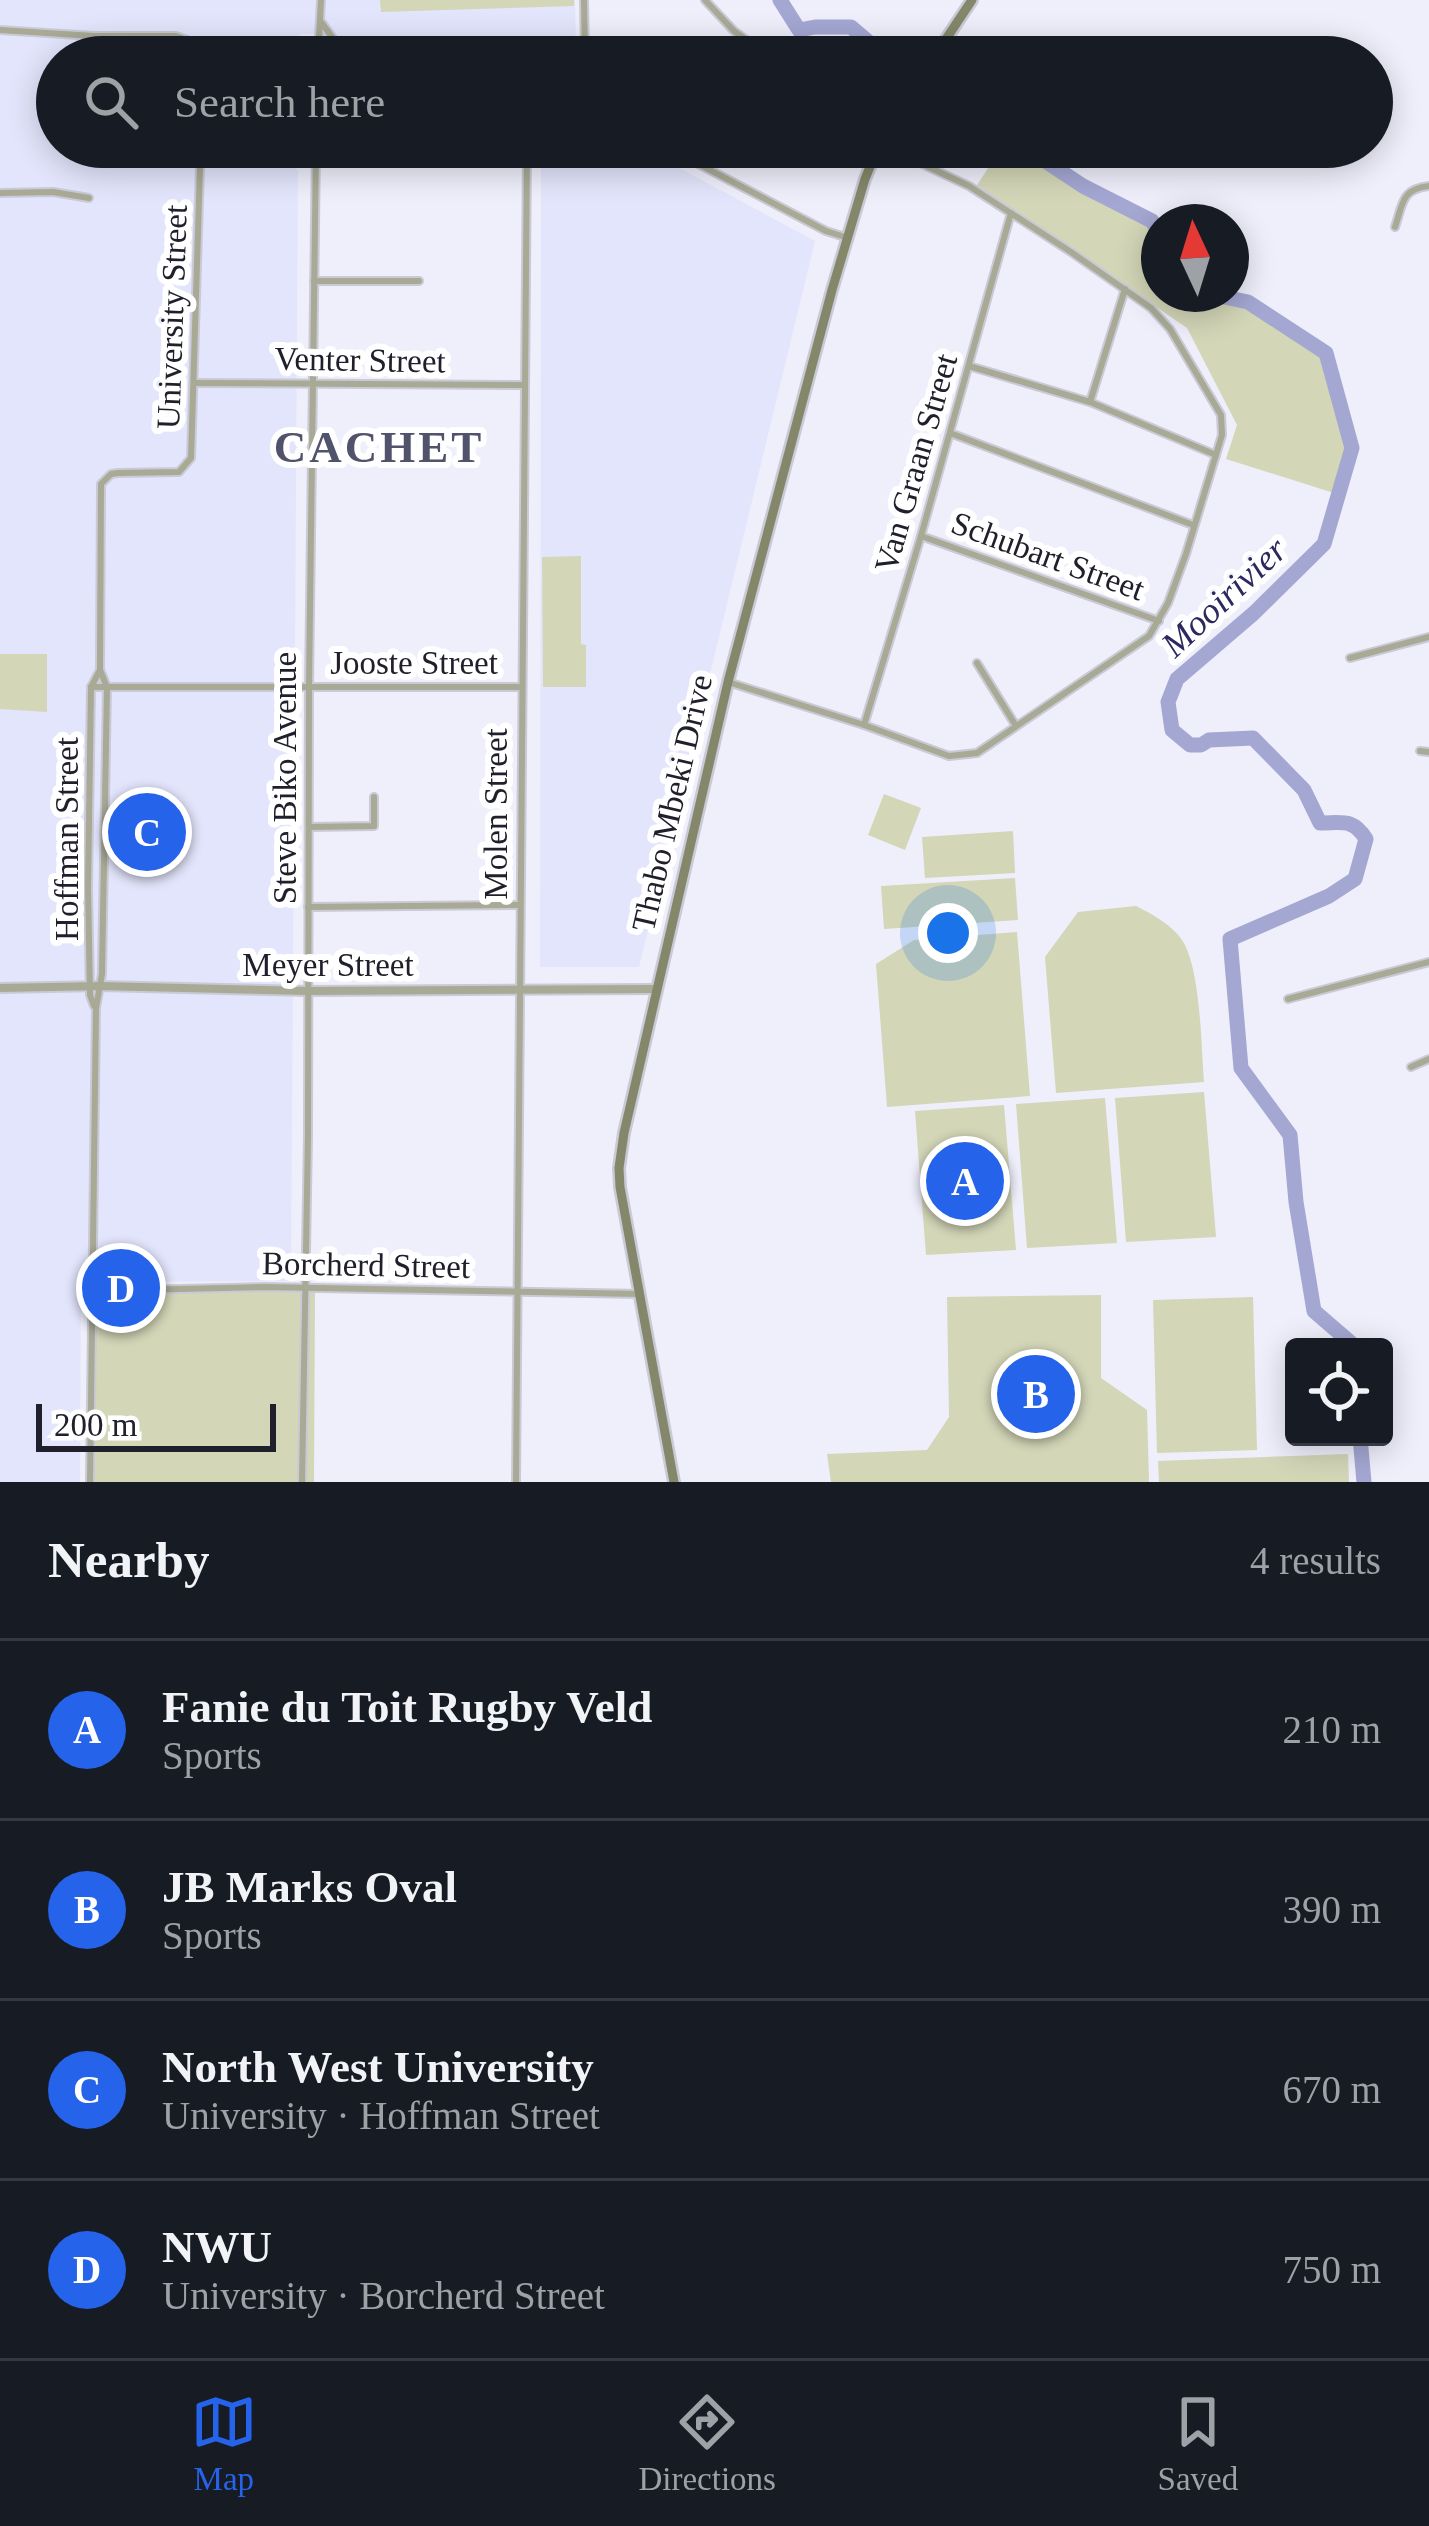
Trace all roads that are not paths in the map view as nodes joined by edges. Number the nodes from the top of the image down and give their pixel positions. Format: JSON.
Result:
{"nodes":[{"id":1,"x":321,"y":0,"type":"edge"},
{"id":2,"x":584,"y":0,"type":"edge"},
{"id":3,"x":705,"y":0,"type":"edge"},
{"id":4,"x":972,"y":0,"type":"edge"},
{"id":5,"x":321,"y":20,"type":"junction"},
{"id":6,"x":0,"y":30,"type":"edge"},
{"id":7,"x":94,"y":36,"type":"edge"},
{"id":8,"x":94,"y":36,"type":"edge"},
{"id":9,"x":176,"y":36,"type":"edge"},
{"id":10,"x":320,"y":36,"type":"edge"},
{"id":11,"x":332,"y":36,"type":"edge"},
{"id":12,"x":585,"y":36,"type":"edge"},
{"id":13,"x":741,"y":36,"type":"edge"},
{"id":14,"x":948,"y":36,"type":"edge"},
{"id":15,"x":200,"y":168,"type":"edge"},
{"id":16,"x":316,"y":168,"type":"edge"},
{"id":17,"x":526,"y":168,"type":"edge"},
{"id":18,"x":706,"y":168,"type":"edge"},
{"id":19,"x":871,"y":168,"type":"edge"},
{"id":20,"x":927,"y":168,"type":"edge"},
{"id":21,"x":1429,"y":186,"type":"edge"},
{"id":22,"x":0,"y":193,"type":"edge"},
{"id":23,"x":89,"y":198,"type":"dead end"},
{"id":24,"x":1010,"y":213,"type":"junction"},
{"id":25,"x":1395,"y":227,"type":"dead end"},
{"id":26,"x":848,"y":238,"type":"junction"},
{"id":27,"x":314,"y":280,"type":"junction"},
{"id":28,"x":419,"y":281,"type":"dead end"},
{"id":29,"x":1125,"y":289,"type":"junction"},
{"id":30,"x":969,"y":366,"type":"junction"},
{"id":31,"x":194,"y":383,"type":"junction"},
{"id":32,"x":312,"y":383,"type":"junction"},
{"id":33,"x":525,"y":386,"type":"junction"},
{"id":34,"x":1090,"y":402,"type":"junction"},
{"id":35,"x":950,"y":433,"type":"junction"},
{"id":36,"x":1216,"y":455,"type":"junction"},
{"id":37,"x":101,"y":492,"type":"joint"},
{"id":38,"x":1195,"y":525,"type":"junction"},
{"id":39,"x":921,"y":536,"type":"junction"},
{"id":40,"x":1159,"y":621,"type":"junction"},
{"id":41,"x":1429,"y":637,"type":"edge"},
{"id":42,"x":1350,"y":658,"type":"dead end"},
{"id":43,"x":977,"y":663,"type":"dead end"},
{"id":44,"x":100,"y":670,"type":"junction"},
{"id":45,"x":728,"y":682,"type":"junction"},
{"id":46,"x":309,"y":686,"type":"junction"},
{"id":47,"x":92,"y":687,"type":"junction"},
{"id":48,"x":107,"y":687,"type":"junction"},
{"id":49,"x":521,"y":687,"type":"junction"},
{"id":50,"x":864,"y":725,"type":"junction"},
{"id":51,"x":1016,"y":726,"type":"junction"},
{"id":52,"x":374,"y":797,"type":"dead end"},
{"id":53,"x":309,"y":827,"type":"junction"},
{"id":54,"x":519,"y":905,"type":"junction"},
{"id":55,"x":308,"y":907,"type":"junction"},
{"id":56,"x":1429,"y":962,"type":"edge"},
{"id":57,"x":95,"y":986,"type":"junction"},
{"id":58,"x":0,"y":988,"type":"edge"},
{"id":59,"x":518,"y":988,"type":"junction"},
{"id":60,"x":656,"y":989,"type":"junction"},
{"id":61,"x":308,"y":991,"type":"junction"},
{"id":62,"x":1288,"y":999,"type":"dead end"},
{"id":63,"x":1429,"y":1059,"type":"edge"},
{"id":64,"x":1411,"y":1066,"type":"dead end"},
{"id":65,"x":305,"y":1289,"type":"junction"},
{"id":66,"x":92,"y":1291,"type":"junction"},
{"id":67,"x":517,"y":1291,"type":"junction"},
{"id":68,"x":640,"y":1294,"type":"junction"},
{"id":69,"x":90,"y":1482,"type":"edge"},
{"id":70,"x":302,"y":1482,"type":"edge"},
{"id":71,"x":516,"y":1482,"type":"edge"},
{"id":72,"x":674,"y":1482,"type":"edge"}],
"edges":[{"from":1,"to":5,"type":"street"},
{"from":2,"to":12,"type":"street"},
{"from":3,"to":13,"type":"street"},
{"from":4,"to":14,"type":"main road"},
{"from":5,"to":10,"type":"street"},
{"from":5,"to":11,"type":"street"},
{"from":6,"to":8,"type":"street"},
{"from":7,"to":9,"type":"street"},
{"from":15,"to":31,"type":"street","name":"University Street"},
{"from":16,"to":27,"type":"street","name":"Steve Biko Avenue"},
{"from":17,"to":33,"type":"street","name":"Molen Street"},
{"from":18,"to":26,"type":"street"},
{"from":19,"to":26,"type":"main road","name":"Thabo Mbeki Drive"},
{"from":20,"to":24,"type":"street"},
{"from":21,"to":25,"type":"street"},
{"from":22,"to":23,"type":"street"},
{"from":24,"to":29,"type":"street"},
{"from":24,"to":30,"type":"street","name":"Van Graan Street"},
{"from":26,"to":45,"type":"main road","name":"Thabo Mbeki Drive"},
{"from":27,"to":28,"type":"street"},
{"from":27,"to":32,"type":"street","name":"Steve Biko Avenue"},
{"from":29,"to":34,"type":"street"},
{"from":29,"to":36,"type":"street"},
{"from":30,"to":34,"type":"street"},
{"from":30,"to":35,"type":"street","name":"Van Graan Street"},
{"from":31,"to":32,"type":"street","name":"Venter Street"},
{"from":31,"to":37,"type":"street","name":"University Street"},
{"from":32,"to":33,"type":"street","name":"Venter Street"},
{"from":32,"to":46,"type":"street","name":"Steve Biko Avenue"},
{"from":33,"to":49,"type":"street","name":"Molen Street"},
{"from":34,"to":36,"type":"street"},
{"from":35,"to":38,"type":"street"},
{"from":35,"to":39,"type":"street","name":"Van Graan Street"},
{"from":36,"to":38,"type":"street"},
{"from":37,"to":44,"type":"street","name":"Hoffman Street"},
{"from":38,"to":40,"type":"street"},
{"from":39,"to":40,"type":"street","name":"Schubart Street"},
{"from":39,"to":50,"type":"street","name":"Van Graan Street"},
{"from":40,"to":51,"type":"street"},
{"from":41,"to":42,"type":"street"},
{"from":43,"to":51,"type":"street"},
{"from":44,"to":47,"type":"street","name":"Hoffman Street"},
{"from":44,"to":48,"type":"street","name":"Hoffman Street"},
{"from":45,"to":50,"type":"street"},
{"from":45,"to":60,"type":"main road","name":"Thabo Mbeki Drive"},
{"from":46,"to":48,"type":"street","name":"Jooste Street"},
{"from":46,"to":49,"type":"street","name":"Jooste Street"},
{"from":46,"to":53,"type":"street","name":"Steve Biko Avenue"},
{"from":47,"to":48,"type":"street","name":"Jooste Street"},
{"from":47,"to":57,"type":"street","name":"Hoffman Street"},
{"from":48,"to":57,"type":"street","name":"Hoffman Street"},
{"from":49,"to":54,"type":"street","name":"Molen Street"},
{"from":50,"to":51,"type":"street"},
{"from":52,"to":53,"type":"street"},
{"from":53,"to":55,"type":"street","name":"Steve Biko Avenue"},
{"from":54,"to":55,"type":"street"},
{"from":54,"to":59,"type":"street","name":"Molen Street"},
{"from":55,"to":61,"type":"street","name":"Steve Biko Avenue"},
{"from":56,"to":62,"type":"street"},
{"from":57,"to":58,"type":"street","name":"Meyer Street"},
{"from":57,"to":61,"type":"street","name":"Meyer Street"},
{"from":57,"to":66,"type":"street","name":"Hoffman Street"},
{"from":59,"to":60,"type":"street","name":"Meyer Street"},
{"from":59,"to":61,"type":"street","name":"Meyer Street"},
{"from":59,"to":67,"type":"street","name":"Molen Street"},
{"from":60,"to":68,"type":"main road","name":"Thabo Mbeki Drive"},
{"from":61,"to":65,"type":"street","name":"Steve Biko Avenue"},
{"from":63,"to":64,"type":"street"},
{"from":65,"to":66,"type":"street","name":"Borcherd Street"},
{"from":65,"to":67,"type":"street","name":"Borcherd Street"},
{"from":65,"to":70,"type":"street","name":"Steve Biko Avenue"},
{"from":66,"to":69,"type":"street","name":"Hoffman Street"},
{"from":67,"to":68,"type":"street","name":"Borcherd Street"},
{"from":67,"to":71,"type":"street","name":"Molen Street"},
{"from":68,"to":72,"type":"main road","name":"Thabo Mbeki Drive"}]}
